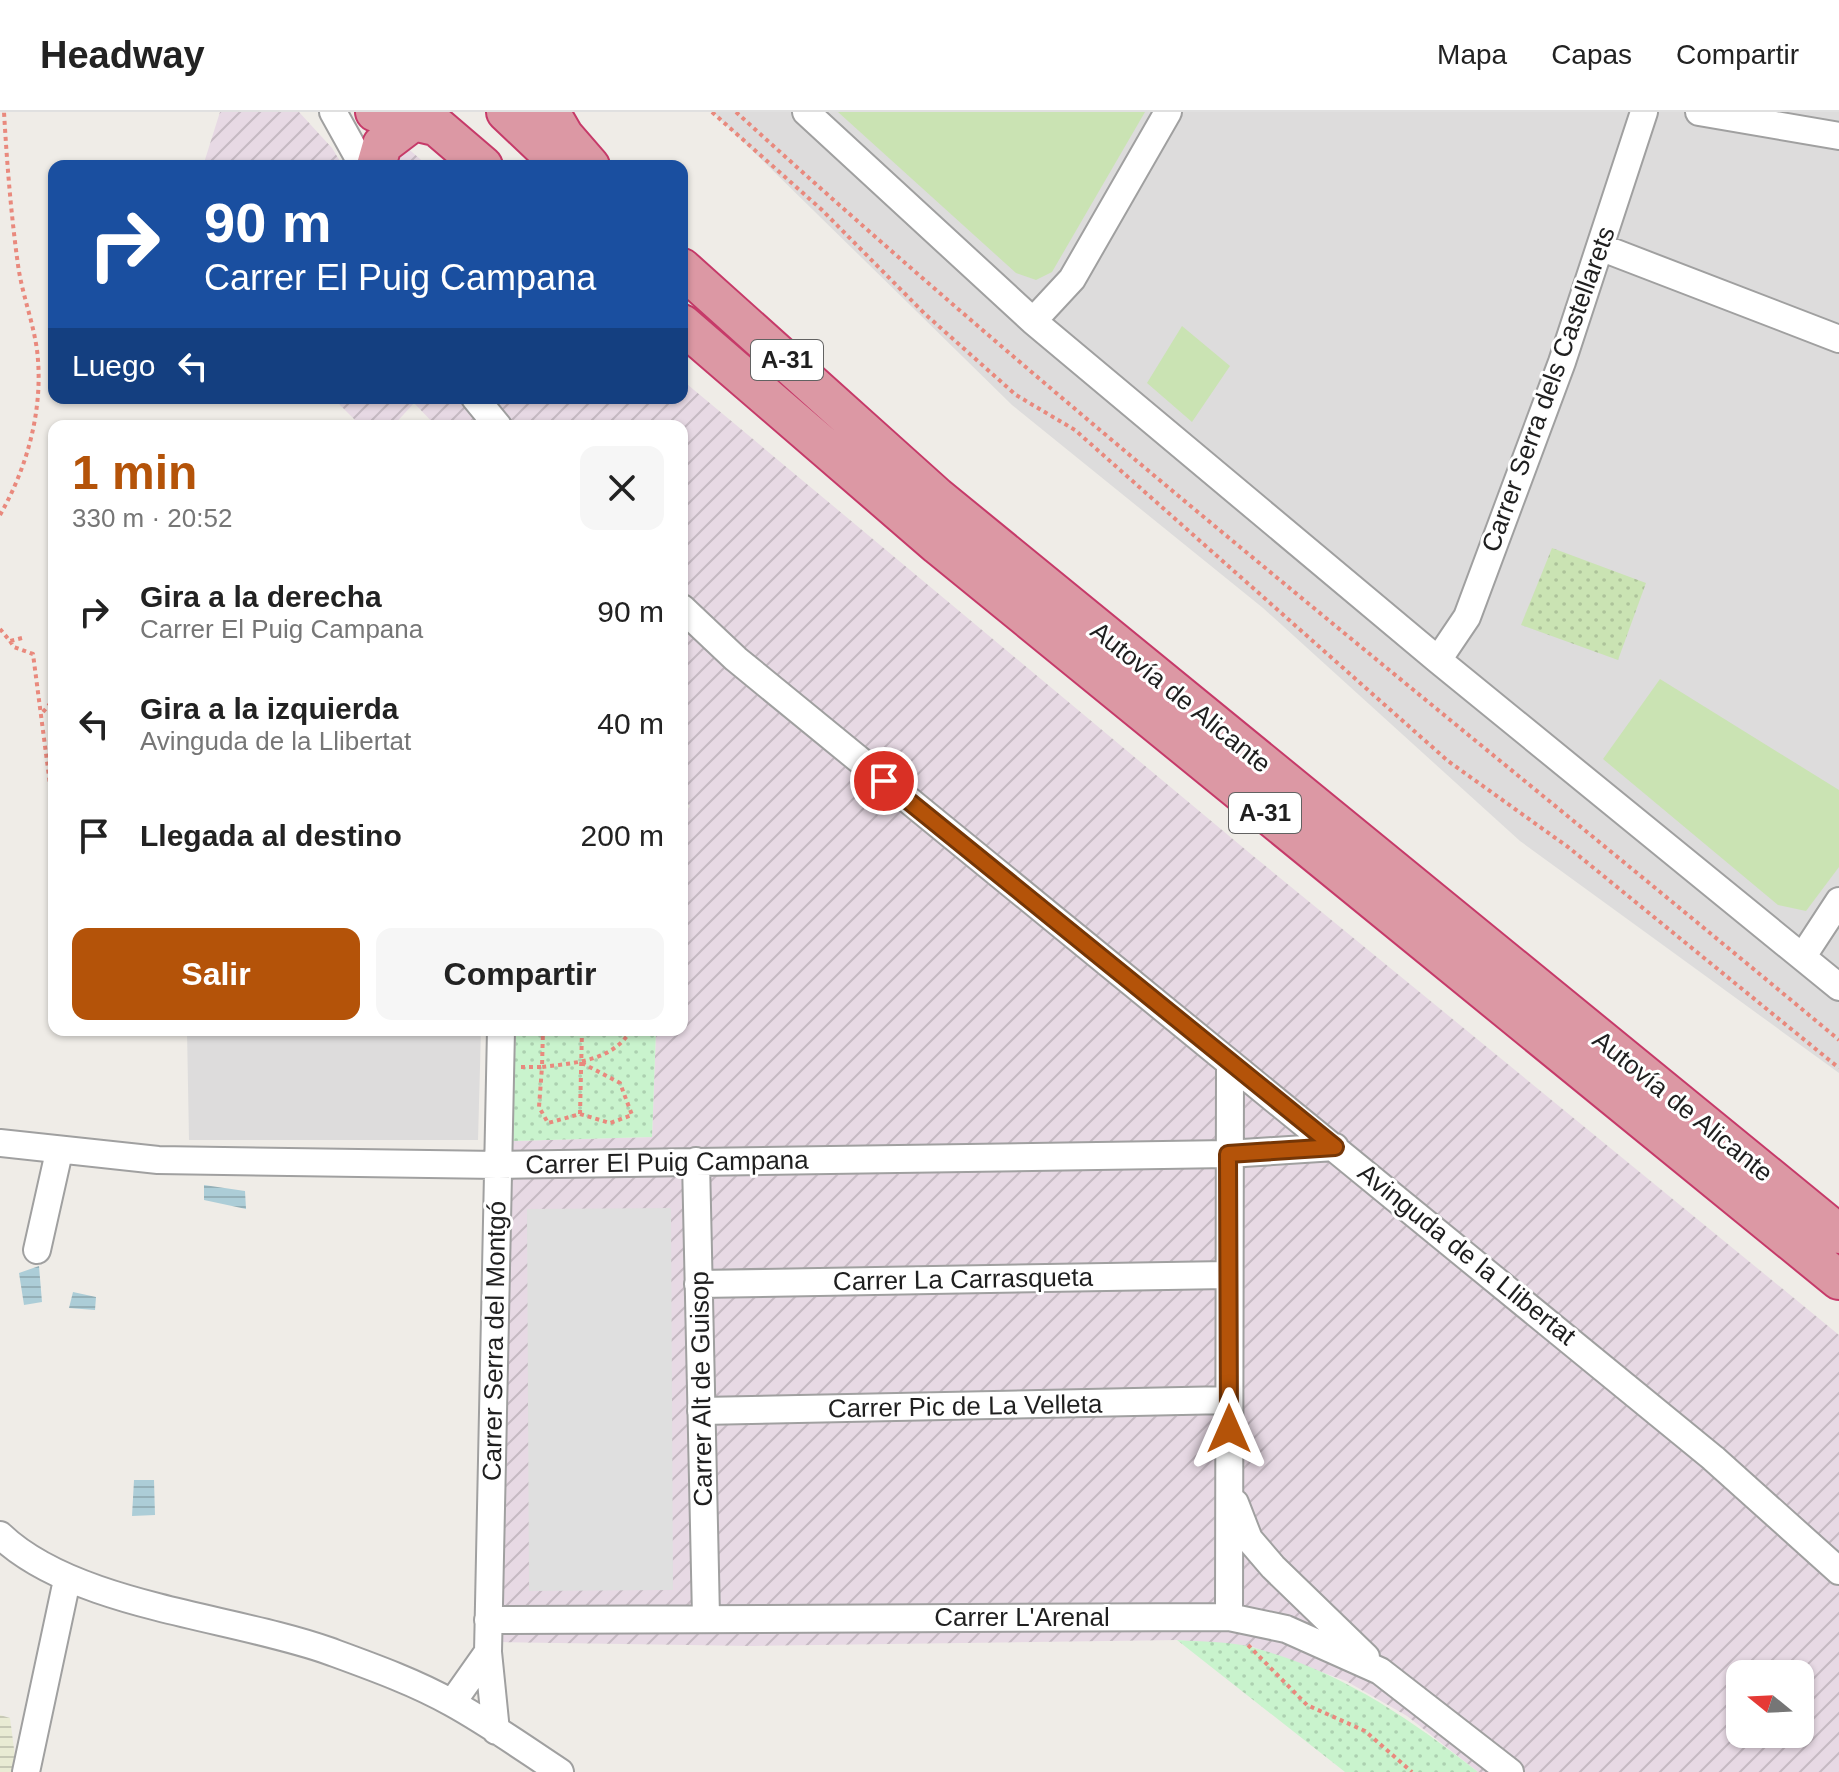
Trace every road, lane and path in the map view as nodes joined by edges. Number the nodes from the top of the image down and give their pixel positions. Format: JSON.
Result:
{"nodes":[{"id":1,"x":4,"y":112,"type":"edge"},
{"id":2,"x":333,"y":112,"type":"edge"},
{"id":3,"x":375,"y":112,"type":"edge"},
{"id":4,"x":506,"y":112,"type":"edge"},
{"id":5,"x":550,"y":112,"type":"edge"},
{"id":6,"x":712,"y":112,"type":"edge"},
{"id":7,"x":736,"y":112,"type":"edge"},
{"id":8,"x":806,"y":112,"type":"edge"},
{"id":9,"x":1168,"y":112,"type":"edge"},
{"id":10,"x":1644,"y":112,"type":"edge"},
{"id":11,"x":1699,"y":112,"type":"edge"},
{"id":12,"x":431,"y":118,"type":"edge"},
{"id":13,"x":1839,"y":136,"type":"edge"},
{"id":14,"x":360,"y":160,"type":"edge"},
{"id":15,"x":378,"y":160,"type":"edge"},
{"id":16,"x":476,"y":160,"type":"edge"},
{"id":17,"x":502,"y":160,"type":"edge"},
{"id":18,"x":557,"y":160,"type":"edge"},
{"id":19,"x":586,"y":160,"type":"edge"},
{"id":20,"x":1600,"y":247,"type":"junction"},
{"id":21,"x":688,"y":273,"type":"edge"},
{"id":22,"x":1033,"y":321,"type":"junction"},
{"id":23,"x":688,"y":329,"type":"edge"},
{"id":24,"x":1839,"y":339,"type":"edge"},
{"id":25,"x":480,"y":404,"type":"edge"},
{"id":26,"x":493,"y":420,"type":"edge"},
{"id":27,"x":0,"y":515,"type":"edge"},
{"id":28,"x":688,"y":614,"type":"edge"},
{"id":29,"x":0,"y":629,"type":"edge"},
{"id":30,"x":22,"y":638,"type":"dead end"},
{"id":31,"x":10,"y":641,"type":"junction"},
{"id":32,"x":1438,"y":660,"type":"junction"},
{"id":33,"x":48,"y":706,"type":"edge"},
{"id":34,"x":43,"y":712,"type":"junction"},
{"id":35,"x":48,"y":759,"type":"edge"},
{"id":36,"x":1839,"y":901,"type":"edge"},
{"id":37,"x":1803,"y":956,"type":"junction"},
{"id":38,"x":1839,"y":987,"type":"edge"},
{"id":39,"x":501,"y":1036,"type":"edge"},
{"id":40,"x":543,"y":1036,"type":"edge"},
{"id":41,"x":582,"y":1036,"type":"edge"},
{"id":42,"x":627,"y":1036,"type":"edge"},
{"id":43,"x":1839,"y":1040,"type":"edge"},
{"id":44,"x":582,"y":1063,"type":"junction"},
{"id":45,"x":1230,"y":1064,"type":"junction"},
{"id":46,"x":542,"y":1067,"type":"junction"},
{"id":47,"x":500,"y":1068,"type":"junction"},
{"id":48,"x":1839,"y":1068,"type":"edge"},
{"id":49,"x":580,"y":1114,"type":"junction"},
{"id":50,"x":0,"y":1143,"type":"edge"},
{"id":51,"x":1335,"y":1147,"type":"junction"},
{"id":52,"x":59,"y":1152,"type":"junction"},
{"id":53,"x":1228,"y":1154,"type":"junction"},
{"id":54,"x":696,"y":1161,"type":"junction"},
{"id":55,"x":498,"y":1165,"type":"junction"},
{"id":56,"x":1839,"y":1234,"type":"edge"},
{"id":57,"x":37,"y":1250,"type":"dead end"},
{"id":58,"x":1227,"y":1275,"type":"junction"},
{"id":59,"x":1839,"y":1280,"type":"edge"},
{"id":60,"x":698,"y":1284,"type":"junction"},
{"id":61,"x":1229,"y":1400,"type":"junction"},
{"id":62,"x":701,"y":1411,"type":"junction"},
{"id":63,"x":1229,"y":1489,"type":"junction"},
{"id":64,"x":0,"y":1535,"type":"edge"},
{"id":65,"x":1273,"y":1567,"type":"junction"},
{"id":66,"x":1839,"y":1571,"type":"edge"},
{"id":67,"x":67,"y":1580,"type":"junction"},
{"id":68,"x":706,"y":1617,"type":"junction"},
{"id":69,"x":1229,"y":1617,"type":"junction"},
{"id":70,"x":488,"y":1620,"type":"junction"},
{"id":71,"x":1286,"y":1629,"type":"junction"},
{"id":72,"x":1250,"y":1646,"type":"dead end"},
{"id":73,"x":488,"y":1652,"type":"junction"},
{"id":74,"x":1380,"y":1671,"type":"junction"},
{"id":75,"x":452,"y":1703,"type":"junction"},
{"id":76,"x":496,"y":1731,"type":"junction"},
{"id":77,"x":26,"y":1772,"type":"edge"},
{"id":78,"x":560,"y":1772,"type":"edge"},
{"id":79,"x":1412,"y":1772,"type":"edge"},
{"id":80,"x":1510,"y":1772,"type":"edge"}],
"edges":[{"from":1,"to":27,"type":"path"},
{"from":2,"to":14,"type":"street"},
{"from":3,"to":12,"type":"highway"},
{"from":4,"to":18,"type":"highway"},
{"from":5,"to":19,"type":"highway"},
{"from":6,"to":48,"type":"path"},
{"from":7,"to":43,"type":"path"},
{"from":8,"to":22,"type":"street"},
{"from":9,"to":22,"type":"street"},
{"from":10,"to":20,"type":"street","name":"Carrer Serra dels Castellarets"},
{"from":11,"to":13,"type":"street"},
{"from":12,"to":15,"type":"highway"},
{"from":12,"to":16,"type":"highway"},
{"from":12,"to":17,"type":"highway"},
{"from":20,"to":24,"type":"street"},
{"from":20,"to":32,"type":"street","name":"Carrer Serra dels Castellarets"},
{"from":21,"to":56,"type":"highway","name":"Autovía de Alicante","number":"A-31"},
{"from":22,"to":32,"type":"street"},
{"from":23,"to":59,"type":"highway","name":"Autovía de Alicante","number":"A-31"},
{"from":25,"to":26,"type":"street"},
{"from":28,"to":45,"type":"street","name":"Avinguda de la Llibertat"},
{"from":29,"to":31,"type":"path"},
{"from":30,"to":31,"type":"path"},
{"from":31,"to":34,"type":"path"},
{"from":32,"to":37,"type":"street"},
{"from":33,"to":34,"type":"path"},
{"from":34,"to":35,"type":"path"},
{"from":36,"to":37,"type":"street"},
{"from":37,"to":38,"type":"street"},
{"from":39,"to":47,"type":"street","name":"Carrer Serra del Montgó"},
{"from":40,"to":46,"type":"path"},
{"from":41,"to":44,"type":"path"},
{"from":42,"to":44,"type":"path"},
{"from":44,"to":46,"type":"path"},
{"from":44,"to":49,"type":"path"},
{"from":44,"to":49,"type":"path"},
{"from":45,"to":51,"type":"street","name":"Avinguda de la Llibertat"},
{"from":45,"to":53,"type":"street"},
{"from":46,"to":47,"type":"path"},
{"from":46,"to":49,"type":"path"},
{"from":47,"to":55,"type":"street","name":"Carrer Serra del Montgó"},
{"from":50,"to":52,"type":"street","name":"Carrer El Puig Campana"},
{"from":51,"to":53,"type":"street","name":"Carrer El Puig Campana"},
{"from":51,"to":66,"type":"street","name":"Avinguda de la Llibertat"},
{"from":52,"to":55,"type":"street","name":"Carrer El Puig Campana"},
{"from":52,"to":57,"type":"street"},
{"from":53,"to":54,"type":"street","name":"Carrer El Puig Campana"},
{"from":53,"to":58,"type":"street"},
{"from":54,"to":55,"type":"street","name":"Carrer El Puig Campana"},
{"from":54,"to":60,"type":"street","name":"Carrer Alt de Guisop"},
{"from":55,"to":70,"type":"street","name":"Carrer Serra del Montgó"},
{"from":58,"to":60,"type":"street","name":"Carrer La Carrasqueta"},
{"from":58,"to":61,"type":"street"},
{"from":60,"to":62,"type":"street","name":"Carrer Alt de Guisop"},
{"from":61,"to":62,"type":"street","name":"Carrer Pic de La Velleta"},
{"from":61,"to":63,"type":"street"},
{"from":62,"to":68,"type":"street","name":"Carrer Alt de Guisop"},
{"from":63,"to":65,"type":"street"},
{"from":63,"to":69,"type":"street"},
{"from":64,"to":67,"type":"street"},
{"from":65,"to":71,"type":"street"},
{"from":65,"to":74,"type":"street"},
{"from":67,"to":75,"type":"street"},
{"from":67,"to":77,"type":"street"},
{"from":68,"to":69,"type":"street","name":"Carrer L'Arenal"},
{"from":68,"to":70,"type":"street","name":"Carrer L'Arenal"},
{"from":69,"to":71,"type":"street","name":"Carrer L'Arenal"},
{"from":70,"to":73,"type":"street","name":"Carrer Serra del Montgó"},
{"from":71,"to":74,"type":"street","name":"Carrer L'Arenal"},
{"from":72,"to":79,"type":"path"},
{"from":73,"to":75,"type":"street"},
{"from":73,"to":76,"type":"street","name":"Carrer Serra del Montgó"},
{"from":74,"to":80,"type":"street","name":"Carrer L'Arenal"},
{"from":75,"to":76,"type":"street"},
{"from":76,"to":78,"type":"street"}]}
